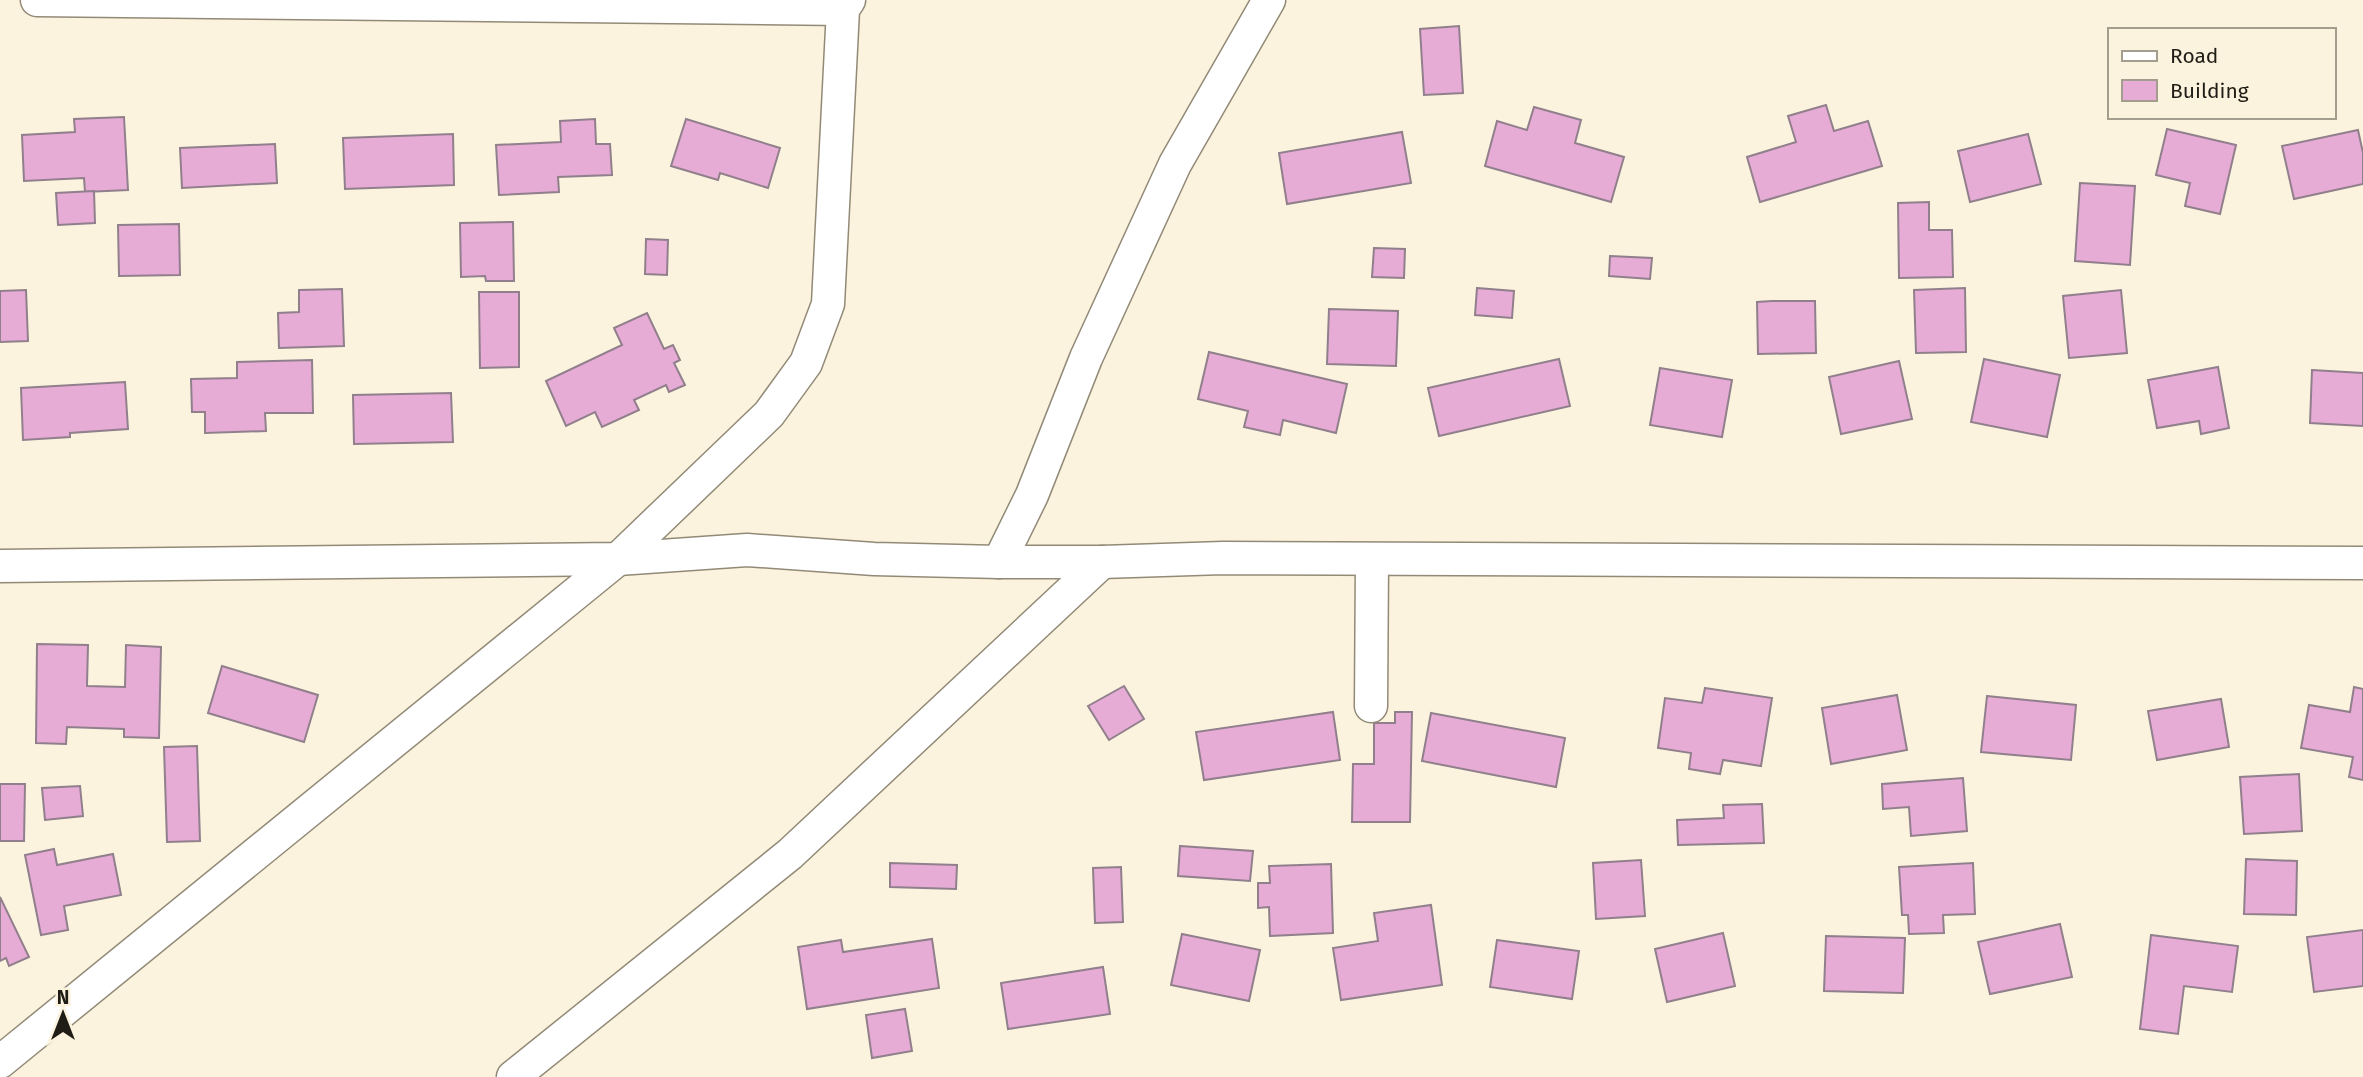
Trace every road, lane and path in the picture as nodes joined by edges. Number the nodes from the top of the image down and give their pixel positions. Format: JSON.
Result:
{"nodes":[{"id":1,"x":37,"y":0,"type":"edge"},
{"id":2,"x":1269,"y":0,"type":"edge"},
{"id":3,"x":846,"y":5,"type":"edge"},
{"id":4,"x":618,"y":559,"type":"junction"},
{"id":5,"x":1372,"y":560,"type":"junction"},
{"id":6,"x":999,"y":562,"type":"junction"},
{"id":7,"x":1102,"y":562,"type":"junction"},
{"id":8,"x":2363,"y":563,"type":"edge"},
{"id":9,"x":0,"y":566,"type":"edge"},
{"id":10,"x":1371,"y":706,"type":"dead end"},
{"id":11,"x":0,"y":1062,"type":"edge"},
{"id":12,"x":513,"y":1077,"type":"edge"}],
"edges":[{"from":1,"to":3,"type":"street"},
{"from":2,"to":6,"type":"street"},
{"from":3,"to":4,"type":"street"},
{"from":4,"to":6,"type":"street"},
{"from":4,"to":9,"type":"street"},
{"from":4,"to":11,"type":"street"},
{"from":5,"to":7,"type":"street"},
{"from":5,"to":8,"type":"street"},
{"from":5,"to":10,"type":"street"},
{"from":6,"to":7,"type":"street"},
{"from":7,"to":12,"type":"street"}]}
